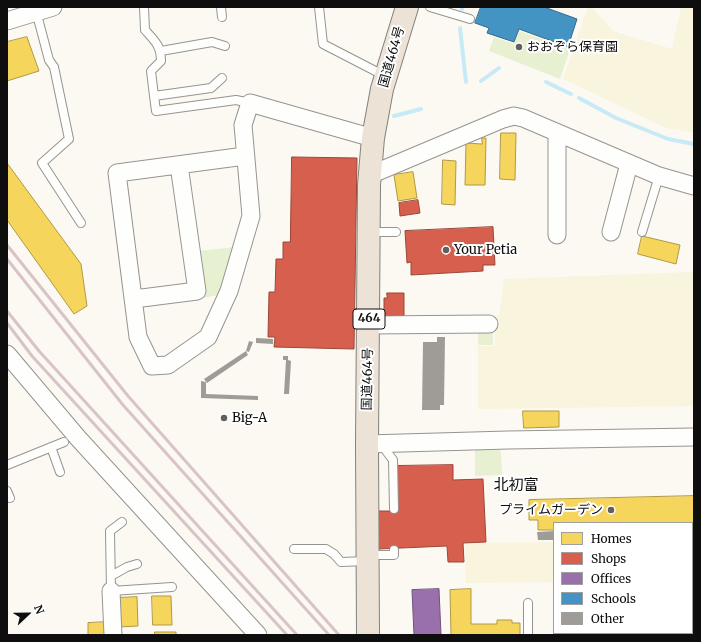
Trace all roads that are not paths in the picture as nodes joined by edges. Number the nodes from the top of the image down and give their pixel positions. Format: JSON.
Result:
{"nodes":[{"id":1,"x":53,"y":7,"type":"edge"},
{"id":2,"x":144,"y":7,"type":"edge"},
{"id":3,"x":221,"y":7,"type":"edge"},
{"id":4,"x":319,"y":7,"type":"edge"},
{"id":5,"x":407,"y":7,"type":"edge"},
{"id":6,"x":430,"y":7,"type":"edge"},
{"id":7,"x":35,"y":10,"type":"edge"},
{"id":8,"x":222,"y":17,"type":"dead end"},
{"id":9,"x":470,"y":19,"type":"dead end"},
{"id":10,"x":7,"y":21,"type":"edge"},
{"id":11,"x":225,"y":46,"type":"dead end"},
{"id":12,"x":161,"y":51,"type":"junction"},
{"id":13,"x":386,"y":76,"type":"junction"},
{"id":14,"x":222,"y":78,"type":"dead end"},
{"id":15,"x":211,"y":88,"type":"junction"},
{"id":16,"x":154,"y":96,"type":"junction"},
{"id":17,"x":213,"y":103,"type":"junction"},
{"id":18,"x":250,"y":103,"type":"junction"},
{"id":19,"x":557,"y":132,"type":"junction"},
{"id":20,"x":373,"y":138,"type":"junction"},
{"id":21,"x":245,"y":156,"type":"junction"},
{"id":22,"x":629,"y":164,"type":"junction"},
{"id":23,"x":180,"y":165,"type":"junction"},
{"id":24,"x":370,"y":175,"type":"junction"},
{"id":25,"x":659,"y":176,"type":"junction"},
{"id":26,"x":694,"y":186,"type":"edge"},
{"id":27,"x":81,"y":223,"type":"dead end"},
{"id":28,"x":369,"y":232,"type":"junction"},
{"id":29,"x":396,"y":232,"type":"dead end"},
{"id":30,"x":611,"y":232,"type":"dead end"},
{"id":31,"x":642,"y":232,"type":"dead end"},
{"id":32,"x":557,"y":235,"type":"dead end"},
{"id":33,"x":134,"y":299,"type":"junction"},
{"id":34,"x":489,"y":324,"type":"dead end"},
{"id":35,"x":369,"y":325,"type":"junction"},
{"id":36,"x":7,"y":354,"type":"edge"},
{"id":37,"x":694,"y":437,"type":"edge"},
{"id":38,"x":64,"y":442,"type":"dead end"},
{"id":39,"x":374,"y":443,"type":"junction"},
{"id":40,"x":51,"y":447,"type":"junction"},
{"id":41,"x":7,"y":465,"type":"edge"},
{"id":42,"x":60,"y":472,"type":"dead end"},
{"id":43,"x":394,"y":509,"type":"dead end"},
{"id":44,"x":122,"y":522,"type":"dead end"},
{"id":45,"x":294,"y":549,"type":"dead end"},
{"id":46,"x":394,"y":550,"type":"dead end"},
{"id":47,"x":368,"y":558,"type":"junction"},
{"id":48,"x":137,"y":564,"type":"dead end"},
{"id":49,"x":111,"y":584,"type":"junction"},
{"id":50,"x":172,"y":587,"type":"dead end"},
{"id":51,"x":528,"y":603,"type":"dead end"},
{"id":52,"x":114,"y":635,"type":"edge"},
{"id":53,"x":258,"y":635,"type":"edge"},
{"id":54,"x":368,"y":635,"type":"edge"},
{"id":55,"x":528,"y":635,"type":"edge"}],
"edges":[{"from":1,"to":7,"type":"street"},
{"from":2,"to":12,"type":"lane"},
{"from":3,"to":8,"type":"lane"},
{"from":4,"to":13,"type":"lane"},
{"from":5,"to":13,"type":"highway","name":"国道464号","number":"464"},
{"from":6,"to":9,"type":"lane"},
{"from":7,"to":10,"type":"street"},
{"from":7,"to":27,"type":"lane"},
{"from":11,"to":12,"type":"lane"},
{"from":12,"to":16,"type":"lane"},
{"from":13,"to":20,"type":"highway","name":"国道464号","number":"464"},
{"from":14,"to":15,"type":"lane"},
{"from":15,"to":16,"type":"lane"},
{"from":15,"to":17,"type":"lane"},
{"from":16,"to":17,"type":"lane"},
{"from":17,"to":18,"type":"lane"},
{"from":18,"to":20,"type":"street"},
{"from":18,"to":21,"type":"street"},
{"from":19,"to":22,"type":"street"},
{"from":19,"to":24,"type":"street"},
{"from":19,"to":32,"type":"street"},
{"from":20,"to":24,"type":"highway","name":"国道464号","number":"464"},
{"from":21,"to":23,"type":"street"},
{"from":21,"to":33,"type":"street"},
{"from":22,"to":25,"type":"street"},
{"from":22,"to":30,"type":"street"},
{"from":23,"to":33,"type":"street"},
{"from":23,"to":33,"type":"street"},
{"from":24,"to":28,"type":"highway","name":"国道464号","number":"464"},
{"from":25,"to":26,"type":"street"},
{"from":25,"to":31,"type":"lane"},
{"from":28,"to":29,"type":"lane"},
{"from":28,"to":35,"type":"highway","name":"国道464号","number":"464"},
{"from":34,"to":35,"type":"street"},
{"from":35,"to":39,"type":"highway","name":"国道464号","number":"464"},
{"from":36,"to":53,"type":"street"},
{"from":37,"to":39,"type":"street"},
{"from":38,"to":40,"type":"lane"},
{"from":39,"to":43,"type":"lane"},
{"from":39,"to":47,"type":"highway","name":"国道464号","number":"464"},
{"from":40,"to":41,"type":"lane"},
{"from":40,"to":42,"type":"lane"},
{"from":44,"to":49,"type":"lane"},
{"from":45,"to":47,"type":"lane"},
{"from":46,"to":47,"type":"lane"},
{"from":47,"to":54,"type":"highway","name":"国道464号","number":"464"},
{"from":48,"to":49,"type":"lane"},
{"from":49,"to":50,"type":"lane"},
{"from":49,"to":52,"type":"street"},
{"from":51,"to":55,"type":"lane"}]}
